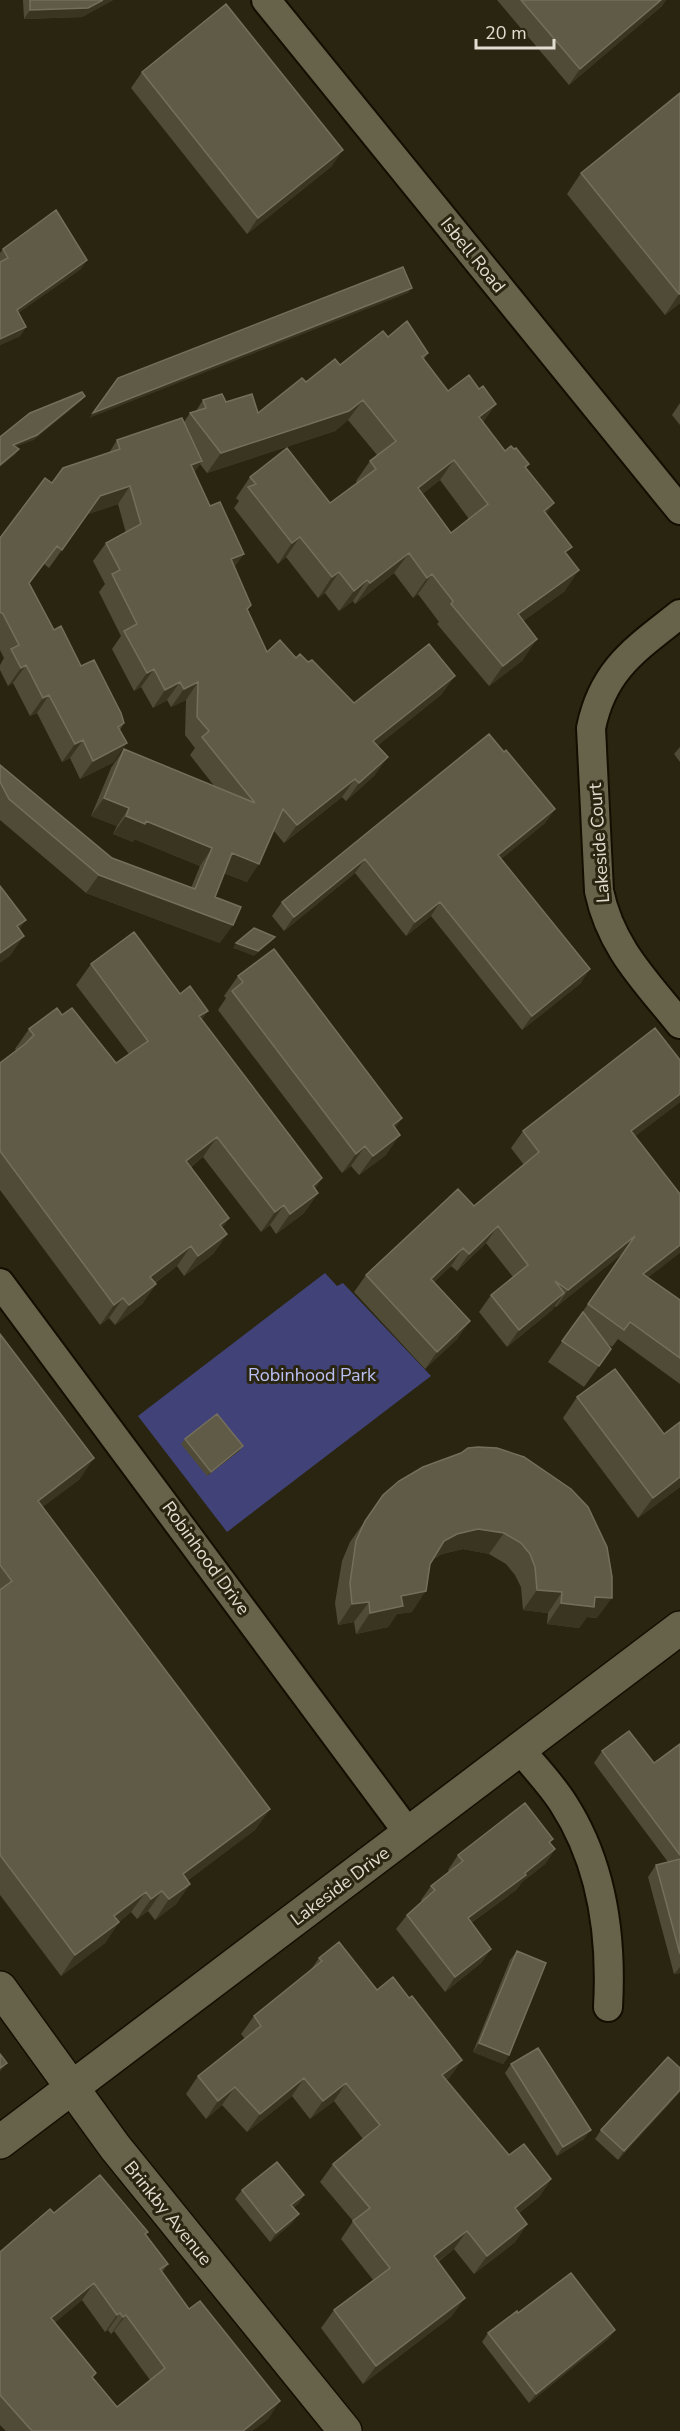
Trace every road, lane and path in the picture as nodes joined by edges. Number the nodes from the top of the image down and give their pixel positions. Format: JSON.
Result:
{"nodes":[{"id":1,"x":266,"y":0,"type":"edge"},
{"id":2,"x":680,"y":510,"type":"edge"},
{"id":3,"x":680,"y":614,"type":"edge"},
{"id":4,"x":680,"y":1024,"type":"edge"},
{"id":5,"x":0,"y":1283,"type":"edge"},
{"id":6,"x":680,"y":1628,"type":"edge"},
{"id":7,"x":520,"y":1749,"type":"junction"},
{"id":8,"x":409,"y":1834,"type":"junction"},
{"id":9,"x":0,"y":1988,"type":"edge"},
{"id":10,"x":608,"y":2007,"type":"dead end"},
{"id":11,"x":72,"y":2087,"type":"junction"},
{"id":12,"x":0,"y":2142,"type":"edge"},
{"id":13,"x":345,"y":2431,"type":"edge"}],
"edges":[{"from":1,"to":2,"type":"street","name":"Isbell Road"},
{"from":3,"to":4,"type":"street","name":"Lakeside Court"},
{"from":5,"to":8,"type":"street","name":"Robinhood Drive"},
{"from":6,"to":7,"type":"street","name":"Lakeside Drive"},
{"from":7,"to":8,"type":"street","name":"Lakeside Drive"},
{"from":7,"to":10,"type":"street"},
{"from":8,"to":11,"type":"street","name":"Lakeside Drive"},
{"from":9,"to":11,"type":"street","name":"Brinkby Avenue"},
{"from":11,"to":12,"type":"street","name":"Lakeside Drive"},
{"from":11,"to":13,"type":"street","name":"Brinkby Avenue"}]}
